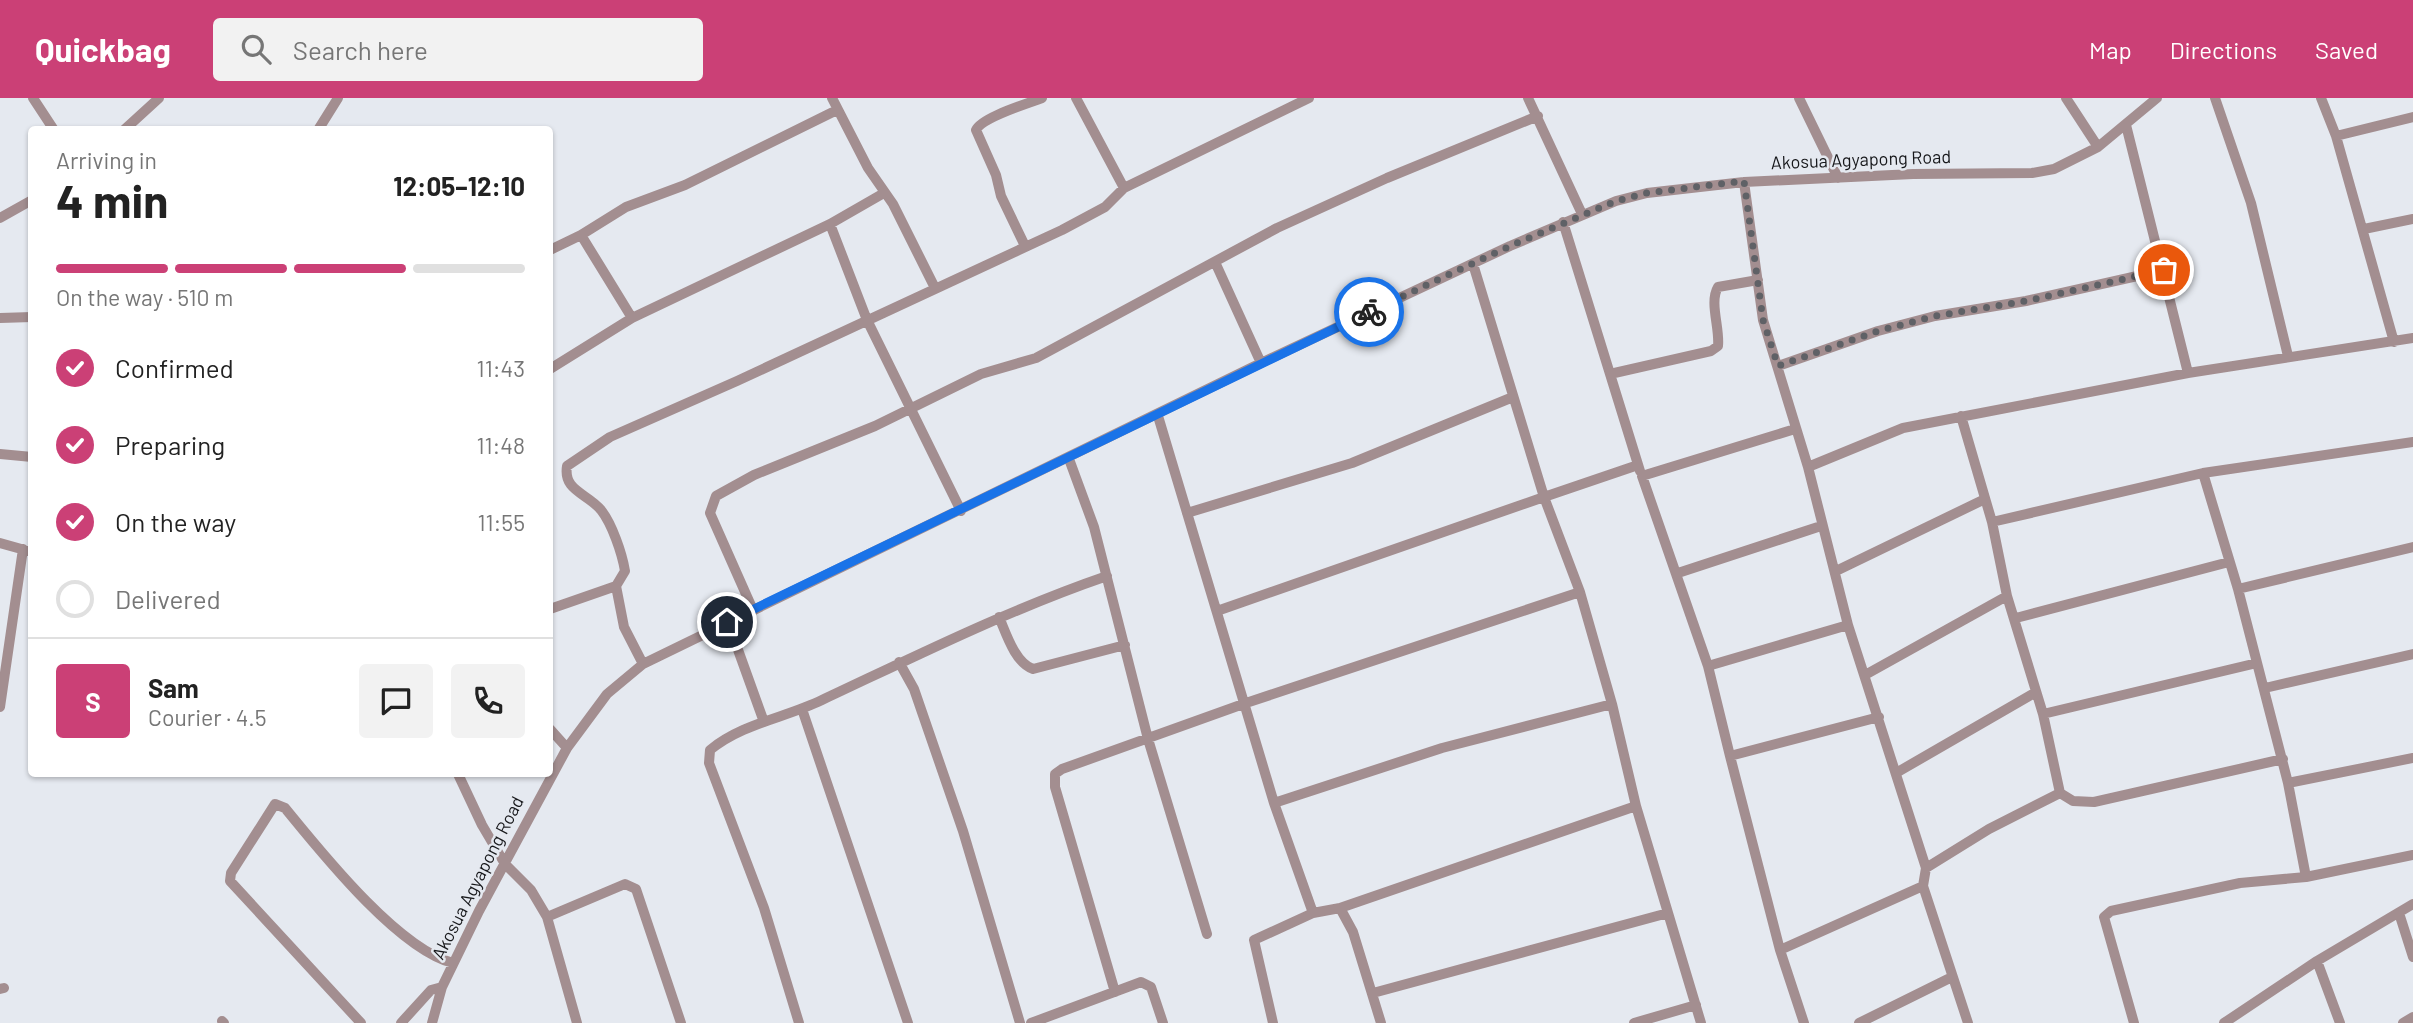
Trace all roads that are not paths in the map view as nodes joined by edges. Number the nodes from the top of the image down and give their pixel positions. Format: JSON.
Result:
{"nodes":[{"id":1,"x":33,"y":98,"type":"edge"},
{"id":2,"x":159,"y":98,"type":"edge"},
{"id":3,"x":338,"y":98,"type":"edge"},
{"id":4,"x":832,"y":98,"type":"edge"},
{"id":5,"x":1042,"y":98,"type":"edge"},
{"id":6,"x":1076,"y":98,"type":"edge"},
{"id":7,"x":1309,"y":98,"type":"edge"},
{"id":8,"x":1528,"y":98,"type":"edge"},
{"id":9,"x":1799,"y":98,"type":"edge"},
{"id":10,"x":2066,"y":98,"type":"edge"},
{"id":11,"x":2157,"y":98,"type":"edge"},
{"id":12,"x":2215,"y":98,"type":"edge"},
{"id":13,"x":2321,"y":98,"type":"edge"},
{"id":14,"x":837,"y":110,"type":"junction"},
{"id":15,"x":1538,"y":116,"type":"junction"},
{"id":16,"x":2413,"y":117,"type":"edge"},
{"id":17,"x":2126,"y":125,"type":"junction"},
{"id":18,"x":51,"y":126,"type":"edge"},
{"id":19,"x":128,"y":126,"type":"edge"},
{"id":20,"x":320,"y":126,"type":"edge"},
{"id":21,"x":2336,"y":136,"type":"junction"},
{"id":22,"x":2098,"y":147,"type":"junction"},
{"id":23,"x":1839,"y":177,"type":"junction"},
{"id":24,"x":1744,"y":181,"type":"junction"},
{"id":25,"x":1124,"y":188,"type":"junction"},
{"id":26,"x":884,"y":193,"type":"junction"},
{"id":27,"x":28,"y":202,"type":"edge"},
{"id":28,"x":1582,"y":214,"type":"junction"},
{"id":29,"x":0,"y":218,"type":"edge"},
{"id":30,"x":2413,"y":219,"type":"edge"},
{"id":31,"x":1563,"y":222,"type":"junction"},
{"id":32,"x":830,"y":224,"type":"junction"},
{"id":33,"x":2364,"y":229,"type":"junction"},
{"id":34,"x":581,"y":235,"type":"junction"},
{"id":35,"x":1025,"y":246,"type":"junction"},
{"id":36,"x":553,"y":249,"type":"edge"},
{"id":37,"x":1215,"y":262,"type":"junction"},
{"id":38,"x":1473,"y":264,"type":"junction"},
{"id":39,"x":2164,"y":270,"type":"junction"},
{"id":40,"x":1758,"y":280,"type":"junction"},
{"id":41,"x":935,"y":288,"type":"junction"},
{"id":42,"x":28,"y":317,"type":"edge"},
{"id":43,"x":0,"y":318,"type":"edge"},
{"id":44,"x":632,"y":318,"type":"junction"},
{"id":45,"x":867,"y":320,"type":"junction"},
{"id":46,"x":2413,"y":338,"type":"edge"},
{"id":47,"x":2395,"y":342,"type":"junction"},
{"id":48,"x":2288,"y":356,"type":"junction"},
{"id":49,"x":1261,"y":363,"type":"junction"},
{"id":50,"x":1778,"y":366,"type":"junction"},
{"id":51,"x":553,"y":367,"type":"edge"},
{"id":52,"x":2188,"y":373,"type":"junction"},
{"id":53,"x":1611,"y":374,"type":"junction"},
{"id":54,"x":1513,"y":397,"type":"junction"},
{"id":55,"x":909,"y":409,"type":"junction"},
{"id":56,"x":1158,"y":416,"type":"junction"},
{"id":57,"x":1961,"y":416,"type":"junction"},
{"id":58,"x":1795,"y":429,"type":"junction"},
{"id":59,"x":2413,"y":442,"type":"edge"},
{"id":60,"x":0,"y":454,"type":"edge"},
{"id":61,"x":28,"y":457,"type":"edge"},
{"id":62,"x":1069,"y":459,"type":"junction"},
{"id":63,"x":1808,"y":467,"type":"junction"},
{"id":64,"x":1640,"y":471,"type":"junction"},
{"id":65,"x":2203,"y":473,"type":"junction"},
{"id":66,"x":1544,"y":497,"type":"junction"},
{"id":67,"x":1985,"y":499,"type":"junction"},
{"id":68,"x":961,"y":511,"type":"junction"},
{"id":69,"x":1187,"y":513,"type":"junction"},
{"id":70,"x":1992,"y":523,"type":"junction"},
{"id":71,"x":1821,"y":526,"type":"junction"},
{"id":72,"x":0,"y":543,"type":"edge"},
{"id":73,"x":2413,"y":547,"type":"edge"},
{"id":74,"x":27,"y":551,"type":"edge"},
{"id":75,"x":2229,"y":562,"type":"junction"},
{"id":76,"x":1836,"y":571,"type":"junction"},
{"id":77,"x":1678,"y":573,"type":"junction"},
{"id":78,"x":1107,"y":576,"type":"junction"},
{"id":79,"x":616,"y":586,"type":"junction"},
{"id":80,"x":2238,"y":589,"type":"junction"},
{"id":81,"x":1580,"y":592,"type":"junction"},
{"id":82,"x":2007,"y":596,"type":"junction"},
{"id":83,"x":553,"y":608,"type":"edge"},
{"id":84,"x":753,"y":610,"type":"junction"},
{"id":85,"x":1217,"y":611,"type":"junction"},
{"id":86,"x":999,"y":617,"type":"junction"},
{"id":87,"x":2016,"y":618,"type":"junction"},
{"id":88,"x":727,"y":622,"type":"junction"},
{"id":89,"x":1848,"y":625,"type":"junction"},
{"id":90,"x":1125,"y":645,"type":"junction"},
{"id":91,"x":2413,"y":654,"type":"edge"},
{"id":92,"x":899,"y":662,"type":"junction"},
{"id":93,"x":2258,"y":663,"type":"junction"},
{"id":94,"x":643,"y":664,"type":"junction"},
{"id":95,"x":1707,"y":666,"type":"junction"},
{"id":96,"x":1865,"y":675,"type":"junction"},
{"id":97,"x":2264,"y":688,"type":"junction"},
{"id":98,"x":2036,"y":692,"type":"junction"},
{"id":99,"x":1246,"y":703,"type":"junction"},
{"id":100,"x":1612,"y":704,"type":"junction"},
{"id":101,"x":0,"y":707,"type":"edge"},
{"id":102,"x":802,"y":709,"type":"junction"},
{"id":103,"x":2043,"y":714,"type":"junction"},
{"id":104,"x":1879,"y":717,"type":"junction"},
{"id":105,"x":764,"y":722,"type":"junction"},
{"id":106,"x":553,"y":732,"type":"edge"},
{"id":107,"x":1148,"y":739,"type":"junction"},
{"id":108,"x":567,"y":748,"type":"junction"},
{"id":109,"x":1730,"y":756,"type":"junction"},
{"id":110,"x":2413,"y":758,"type":"edge"},
{"id":111,"x":2283,"y":760,"type":"junction"},
{"id":112,"x":1896,"y":773,"type":"junction"},
{"id":113,"x":553,"y":774,"type":"edge"},
{"id":114,"x":459,"y":777,"type":"edge"},
{"id":115,"x":552,"y":777,"type":"edge"},
{"id":116,"x":2288,"y":783,"type":"junction"},
{"id":117,"x":2060,"y":793,"type":"junction"},
{"id":118,"x":1274,"y":803,"type":"junction"},
{"id":119,"x":1636,"y":806,"type":"junction"},
{"id":120,"x":2413,"y":855,"type":"edge"},
{"id":121,"x":505,"y":864,"type":"junction"},
{"id":122,"x":1926,"y":868,"type":"junction"},
{"id":123,"x":2306,"y":877,"type":"junction"},
{"id":124,"x":1923,"y":886,"type":"junction"},
{"id":125,"x":2413,"y":904,"type":"edge"},
{"id":126,"x":1340,"y":908,"type":"junction"},
{"id":127,"x":1312,"y":913,"type":"junction"},
{"id":128,"x":1668,"y":913,"type":"junction"},
{"id":129,"x":2399,"y":913,"type":"junction"},
{"id":130,"x":547,"y":917,"type":"junction"},
{"id":131,"x":1206,"y":934,"type":"dead end"},
{"id":132,"x":1780,"y":950,"type":"junction"},
{"id":133,"x":2413,"y":957,"type":"edge"},
{"id":134,"x":2316,"y":961,"type":"junction"},
{"id":135,"x":453,"y":963,"type":"junction"},
{"id":136,"x":1952,"y":977,"type":"junction"},
{"id":137,"x":442,"y":987,"type":"junction"},
{"id":138,"x":1115,"y":992,"type":"junction"},
{"id":139,"x":1373,"y":993,"type":"junction"},
{"id":140,"x":1696,"y":1005,"type":"junction"},
{"id":141,"x":2413,"y":1017,"type":"edge"},
{"id":142,"x":1062,"y":1018,"type":"edge"},
{"id":143,"x":360,"y":1023,"type":"edge"},
{"id":144,"x":401,"y":1023,"type":"edge"},
{"id":145,"x":432,"y":1023,"type":"edge"},
{"id":146,"x":577,"y":1023,"type":"edge"},
{"id":147,"x":681,"y":1023,"type":"edge"},
{"id":148,"x":799,"y":1023,"type":"edge"},
{"id":149,"x":908,"y":1023,"type":"edge"},
{"id":150,"x":1020,"y":1023,"type":"edge"},
{"id":151,"x":1031,"y":1023,"type":"edge"},
{"id":152,"x":1163,"y":1023,"type":"edge"},
{"id":153,"x":1273,"y":1023,"type":"edge"},
{"id":154,"x":1381,"y":1023,"type":"edge"},
{"id":155,"x":1634,"y":1023,"type":"edge"},
{"id":156,"x":1701,"y":1023,"type":"edge"},
{"id":157,"x":1804,"y":1023,"type":"edge"},
{"id":158,"x":1859,"y":1023,"type":"edge"},
{"id":159,"x":1968,"y":1023,"type":"edge"},
{"id":160,"x":2134,"y":1023,"type":"edge"},
{"id":161,"x":2224,"y":1023,"type":"edge"},
{"id":162,"x":2340,"y":1023,"type":"edge"},
{"id":163,"x":2403,"y":1023,"type":"edge"}],
"edges":[{"from":1,"to":18,"type":"street"},
{"from":2,"to":19,"type":"street"},
{"from":3,"to":20,"type":"street"},
{"from":4,"to":14,"type":"street"},
{"from":5,"to":35,"type":"street"},
{"from":6,"to":25,"type":"street"},
{"from":7,"to":25,"type":"street"},
{"from":8,"to":15,"type":"street"},
{"from":9,"to":23,"type":"street"},
{"from":10,"to":22,"type":"street"},
{"from":11,"to":17,"type":"street","name":"Akosua Agyapong Road"},
{"from":12,"to":48,"type":"street"},
{"from":13,"to":21,"type":"street"},
{"from":14,"to":26,"type":"street"},
{"from":14,"to":34,"type":"street"},
{"from":15,"to":28,"type":"street"},
{"from":15,"to":37,"type":"street"},
{"from":16,"to":21,"type":"street"},
{"from":17,"to":22,"type":"street","name":"Akosua Agyapong Road"},
{"from":17,"to":39,"type":"street"},
{"from":21,"to":33,"type":"street"},
{"from":22,"to":23,"type":"street","name":"Akosua Agyapong Road"},
{"from":23,"to":24,"type":"street","name":"Akosua Agyapong Road"},
{"from":24,"to":28,"type":"street","name":"Akosua Agyapong Road"},
{"from":24,"to":40,"type":"street"},
{"from":25,"to":35,"type":"street"},
{"from":26,"to":32,"type":"street"},
{"from":26,"to":41,"type":"street"},
{"from":27,"to":29,"type":"street"},
{"from":28,"to":31,"type":"street","name":"Akosua Agyapong Road"},
{"from":30,"to":33,"type":"street"},
{"from":31,"to":38,"type":"street","name":"Akosua Agyapong Road"},
{"from":31,"to":53,"type":"street"},
{"from":32,"to":44,"type":"street"},
{"from":32,"to":45,"type":"street"},
{"from":33,"to":47,"type":"street"},
{"from":34,"to":36,"type":"street"},
{"from":34,"to":44,"type":"street"},
{"from":35,"to":41,"type":"street"},
{"from":37,"to":49,"type":"street"},
{"from":37,"to":55,"type":"street"},
{"from":38,"to":49,"type":"street","name":"Akosua Agyapong Road"},
{"from":38,"to":54,"type":"street"},
{"from":39,"to":50,"type":"street"},
{"from":39,"to":52,"type":"street"},
{"from":40,"to":50,"type":"street"},
{"from":40,"to":53,"type":"street"},
{"from":41,"to":45,"type":"street"},
{"from":42,"to":43,"type":"street"},
{"from":44,"to":51,"type":"street"},
{"from":45,"to":55,"type":"street"},
{"from":45,"to":79,"type":"street"},
{"from":46,"to":47,"type":"street"},
{"from":47,"to":48,"type":"street"},
{"from":48,"to":52,"type":"street"},
{"from":49,"to":56,"type":"street","name":"Akosua Agyapong Road"},
{"from":50,"to":58,"type":"street"},
{"from":52,"to":57,"type":"street"},
{"from":53,"to":64,"type":"street"},
{"from":54,"to":66,"type":"street"},
{"from":54,"to":69,"type":"street"},
{"from":55,"to":68,"type":"street"},
{"from":55,"to":84,"type":"street"},
{"from":56,"to":62,"type":"street","name":"Akosua Agyapong Road"},
{"from":56,"to":69,"type":"street"},
{"from":57,"to":63,"type":"street"},
{"from":57,"to":67,"type":"street"},
{"from":58,"to":63,"type":"street"},
{"from":58,"to":64,"type":"street"},
{"from":59,"to":65,"type":"street"},
{"from":60,"to":61,"type":"street"},
{"from":62,"to":68,"type":"street","name":"Akosua Agyapong Road"},
{"from":62,"to":78,"type":"street"},
{"from":63,"to":71,"type":"street"},
{"from":64,"to":66,"type":"street"},
{"from":64,"to":77,"type":"street"},
{"from":65,"to":70,"type":"street"},
{"from":65,"to":75,"type":"street"},
{"from":66,"to":81,"type":"street"},
{"from":66,"to":85,"type":"street"},
{"from":67,"to":70,"type":"street"},
{"from":67,"to":76,"type":"street"},
{"from":68,"to":84,"type":"street","name":"Akosua Agyapong Road"},
{"from":69,"to":85,"type":"street"},
{"from":70,"to":82,"type":"street"},
{"from":71,"to":76,"type":"street"},
{"from":71,"to":77,"type":"street"},
{"from":72,"to":74,"type":"street"},
{"from":73,"to":80,"type":"street"},
{"from":74,"to":101,"type":"street"},
{"from":75,"to":80,"type":"street"},
{"from":75,"to":87,"type":"street"},
{"from":76,"to":89,"type":"street"},
{"from":77,"to":95,"type":"street"},
{"from":78,"to":86,"type":"street"},
{"from":78,"to":90,"type":"street"},
{"from":79,"to":83,"type":"street"},
{"from":79,"to":94,"type":"street"},
{"from":80,"to":93,"type":"street"},
{"from":81,"to":99,"type":"street"},
{"from":81,"to":100,"type":"street"},
{"from":82,"to":87,"type":"street"},
{"from":82,"to":96,"type":"street"},
{"from":84,"to":88,"type":"street","name":"Akosua Agyapong Road"},
{"from":85,"to":99,"type":"street"},
{"from":86,"to":90,"type":"street"},
{"from":86,"to":92,"type":"street"},
{"from":87,"to":98,"type":"street"},
{"from":88,"to":94,"type":"street","name":"Akosua Agyapong Road"},
{"from":88,"to":105,"type":"street"},
{"from":89,"to":95,"type":"street"},
{"from":89,"to":96,"type":"street"},
{"from":90,"to":107,"type":"street"},
{"from":91,"to":97,"type":"street"},
{"from":92,"to":102,"type":"street"},
{"from":92,"to":150,"type":"street"},
{"from":93,"to":97,"type":"street"},
{"from":93,"to":103,"type":"street"},
{"from":94,"to":108,"type":"street","name":"Akosua Agyapong Road"},
{"from":95,"to":109,"type":"street"},
{"from":96,"to":104,"type":"street"},
{"from":97,"to":111,"type":"street"},
{"from":98,"to":103,"type":"street"},
{"from":98,"to":112,"type":"street"},
{"from":99,"to":107,"type":"street"},
{"from":99,"to":118,"type":"street"},
{"from":100,"to":118,"type":"street"},
{"from":100,"to":119,"type":"street"},
{"from":102,"to":105,"type":"street"},
{"from":102,"to":149,"type":"street"},
{"from":103,"to":117,"type":"street"},
{"from":104,"to":109,"type":"street"},
{"from":104,"to":112,"type":"street"},
{"from":105,"to":148,"type":"street"},
{"from":106,"to":108,"type":"street"},
{"from":107,"to":131,"type":"street"},
{"from":107,"to":138,"type":"street"},
{"from":108,"to":113,"type":"street","name":"Akosua Agyapong Road"},
{"from":109,"to":132,"type":"street"},
{"from":110,"to":116,"type":"street"},
{"from":111,"to":116,"type":"street"},
{"from":111,"to":117,"type":"street"},
{"from":112,"to":122,"type":"street"},
{"from":114,"to":121,"type":"street"},
{"from":115,"to":121,"type":"street","name":"Akosua Agyapong Road"},
{"from":116,"to":123,"type":"street"},
{"from":117,"to":122,"type":"street"},
{"from":118,"to":127,"type":"street"},
{"from":119,"to":126,"type":"street"},
{"from":119,"to":128,"type":"street"},
{"from":120,"to":123,"type":"street"},
{"from":121,"to":130,"type":"street"},
{"from":121,"to":135,"type":"street","name":"Akosua Agyapong Road"},
{"from":122,"to":124,"type":"street"},
{"from":123,"to":160,"type":"street"},
{"from":124,"to":132,"type":"street"},
{"from":124,"to":136,"type":"street"},
{"from":125,"to":129,"type":"street"},
{"from":126,"to":127,"type":"street"},
{"from":126,"to":139,"type":"street"},
{"from":127,"to":153,"type":"street"},
{"from":128,"to":139,"type":"street"},
{"from":128,"to":140,"type":"street"},
{"from":129,"to":133,"type":"street"},
{"from":129,"to":134,"type":"street"},
{"from":130,"to":146,"type":"street"},
{"from":130,"to":147,"type":"street"},
{"from":132,"to":157,"type":"street"},
{"from":134,"to":161,"type":"street"},
{"from":134,"to":162,"type":"street"},
{"from":135,"to":137,"type":"street","name":"Akosua Agyapong Road"},
{"from":135,"to":143,"type":"street"},
{"from":136,"to":158,"type":"street"},
{"from":136,"to":159,"type":"street"},
{"from":137,"to":144,"type":"street"},
{"from":137,"to":145,"type":"street","name":"Akosua Agyapong Road"},
{"from":138,"to":142,"type":"street"},
{"from":138,"to":152,"type":"street"},
{"from":139,"to":154,"type":"street"},
{"from":140,"to":155,"type":"street"},
{"from":140,"to":156,"type":"street"},
{"from":141,"to":163,"type":"street"},
{"from":142,"to":151,"type":"street"}]}
